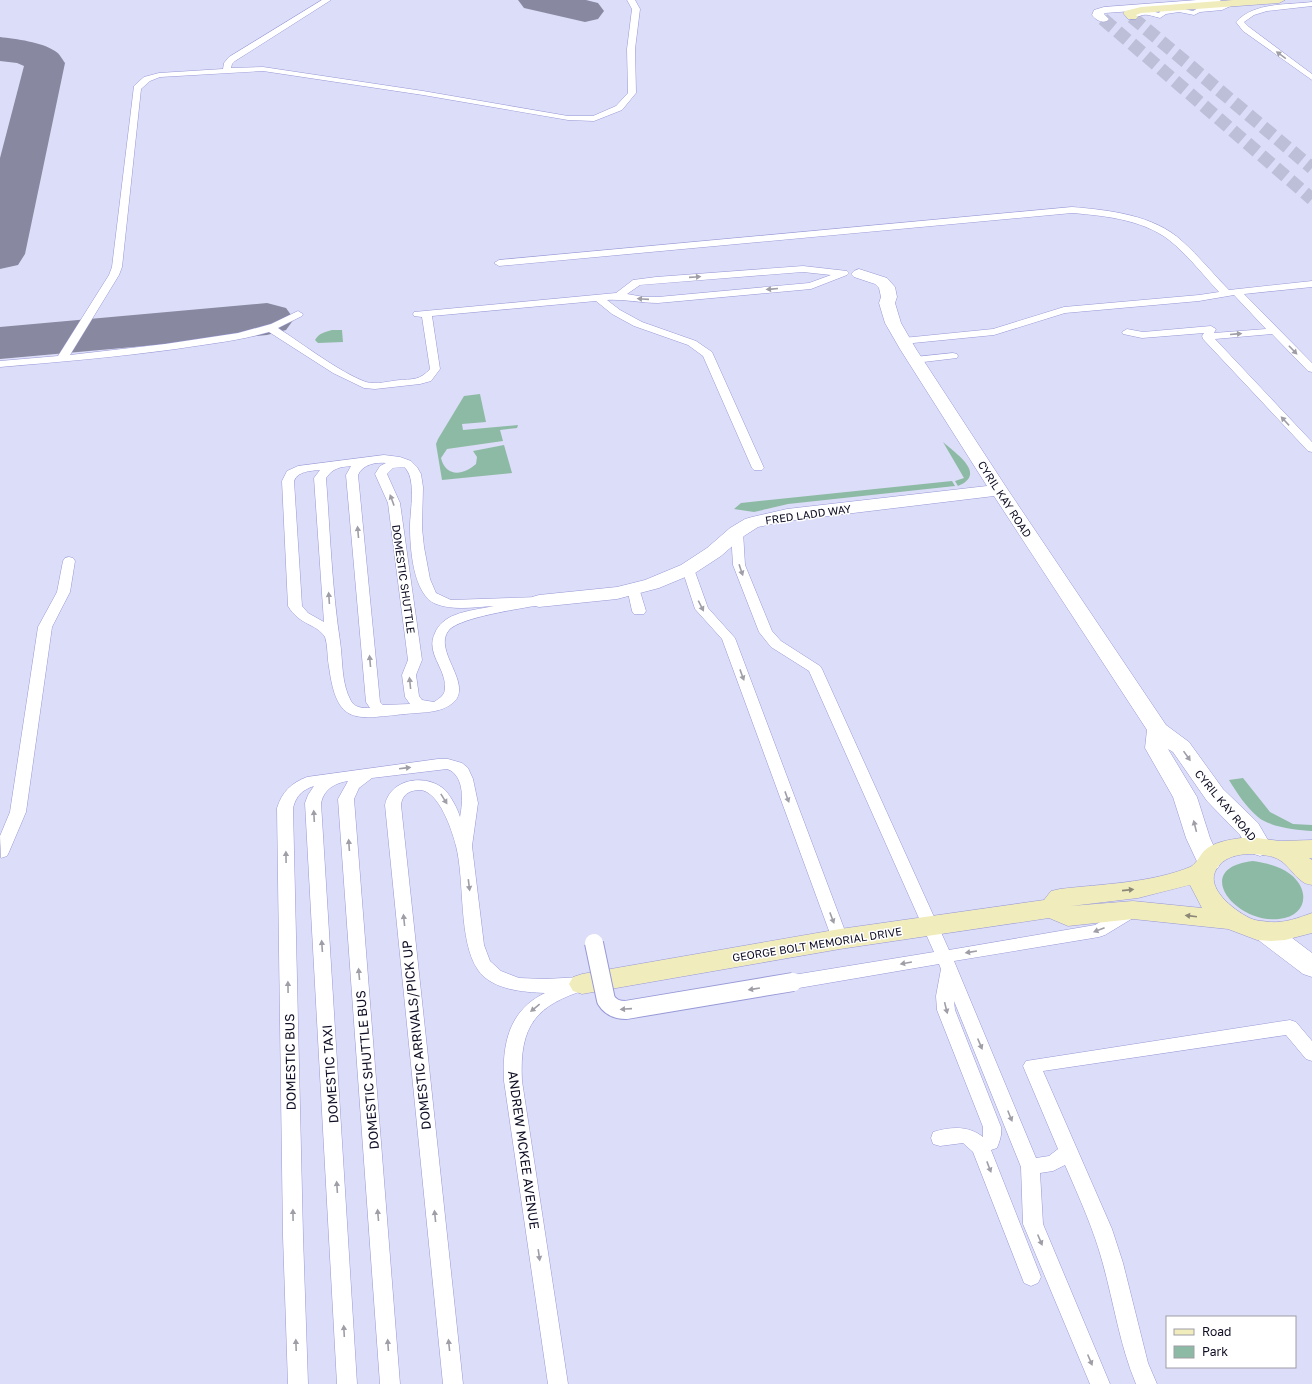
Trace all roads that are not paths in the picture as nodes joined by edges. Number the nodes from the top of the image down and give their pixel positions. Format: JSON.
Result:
{"nodes":[{"id":1,"x":327,"y":0,"type":"edge"},
{"id":2,"x":631,"y":0,"type":"edge"},
{"id":3,"x":1279,"y":0,"type":"edge"},
{"id":4,"x":1248,"y":2,"type":"junction"},
{"id":5,"x":1231,"y":4,"type":"junction"},
{"id":6,"x":1312,"y":4,"type":"edge"},
{"id":7,"x":1292,"y":6,"type":"junction"},
{"id":8,"x":1132,"y":17,"type":"joint"},
{"id":9,"x":1271,"y":17,"type":"dead end"},
{"id":10,"x":1103,"y":19,"type":"dead end"},
{"id":11,"x":1253,"y":21,"type":"dead end"},
{"id":12,"x":1240,"y":22,"type":"junction"},
{"id":13,"x":227,"y":70,"type":"junction"},
{"id":14,"x":1312,"y":78,"type":"edge"},
{"id":15,"x":499,"y":263,"type":"dead end"},
{"id":16,"x":851,"y":274,"type":"junction"},
{"id":17,"x":1312,"y":284,"type":"edge"},
{"id":18,"x":1231,"y":292,"type":"junction"},
{"id":19,"x":619,"y":296,"type":"junction"},
{"id":20,"x":598,"y":298,"type":"junction"},
{"id":21,"x":298,"y":314,"type":"dead end"},
{"id":22,"x":272,"y":328,"type":"junction"},
{"id":23,"x":1275,"y":331,"type":"junction"},
{"id":24,"x":1126,"y":332,"type":"dead end"},
{"id":25,"x":1207,"y":336,"type":"junction"},
{"id":26,"x":903,"y":341,"type":"junction"},
{"id":27,"x":953,"y":356,"type":"dead end"},
{"id":28,"x":62,"y":359,"type":"junction"},
{"id":29,"x":915,"y":360,"type":"junction"},
{"id":30,"x":0,"y":364,"type":"edge"},
{"id":31,"x":1312,"y":369,"type":"edge"},
{"id":32,"x":1312,"y":449,"type":"edge"},
{"id":33,"x":372,"y":460,"type":"junction"},
{"id":34,"x":340,"y":463,"type":"junction"},
{"id":35,"x":758,"y":468,"type":"dead end"},
{"id":36,"x":414,"y":474,"type":"junction"},
{"id":37,"x":999,"y":490,"type":"junction"},
{"id":38,"x":737,"y":532,"type":"junction"},
{"id":39,"x":69,"y":561,"type":"dead end"},
{"id":40,"x":688,"y":569,"type":"junction"},
{"id":41,"x":633,"y":588,"type":"junction"},
{"id":42,"x":539,"y":601,"type":"junction"},
{"id":43,"x":639,"y":611,"type":"dead end"},
{"id":44,"x":332,"y":637,"type":"junction"},
{"id":45,"x":436,"y":706,"type":"junction"},
{"id":46,"x":396,"y":711,"type":"junction"},
{"id":47,"x":1158,"y":730,"type":"junction"},
{"id":48,"x":377,"y":772,"type":"junction"},
{"id":49,"x":339,"y":777,"type":"junction"},
{"id":50,"x":464,"y":846,"type":"junction"},
{"id":51,"x":1270,"y":848,"type":"junction"},
{"id":52,"x":1312,"y":849,"type":"edge"},
{"id":53,"x":1,"y":852,"type":"edge"},
{"id":54,"x":1205,"y":868,"type":"junction"},
{"id":55,"x":1312,"y":876,"type":"edge"},
{"id":56,"x":1052,"y":908,"type":"junction"},
{"id":57,"x":1133,"y":910,"type":"junction"},
{"id":58,"x":1230,"y":920,"type":"junction"},
{"id":59,"x":1312,"y":923,"type":"edge"},
{"id":60,"x":931,"y":925,"type":"junction"},
{"id":61,"x":1266,"y":932,"type":"junction"},
{"id":62,"x":840,"y":939,"type":"junction"},
{"id":63,"x":594,"y":943,"type":"dead end"},
{"id":64,"x":947,"y":963,"type":"junction"},
{"id":65,"x":1312,"y":967,"type":"edge"},
{"id":66,"x":582,"y":984,"type":"junction"},
{"id":67,"x":1312,"y":1054,"type":"edge"},
{"id":68,"x":940,"y":1138,"type":"dead end"},
{"id":69,"x":990,"y":1142,"type":"dead end"},
{"id":70,"x":1068,"y":1152,"type":"junction"},
{"id":71,"x":1030,"y":1167,"type":"junction"},
{"id":72,"x":1031,"y":1277,"type":"dead end"},
{"id":73,"x":298,"y":1384,"type":"edge"},
{"id":74,"x":347,"y":1384,"type":"edge"},
{"id":75,"x":390,"y":1384,"type":"edge"},
{"id":76,"x":453,"y":1384,"type":"edge"},
{"id":77,"x":558,"y":1384,"type":"edge"},
{"id":78,"x":1100,"y":1384,"type":"edge"},
{"id":79,"x":1147,"y":1384,"type":"edge"}],
"edges":[{"from":1,"to":13,"type":"lane"},
{"from":2,"to":13,"type":"lane"},
{"from":3,"to":4,"type":"street"},
{"from":4,"to":5,"type":"street"},
{"from":4,"to":10,"type":"street"},
{"from":5,"to":8,"type":"lane"},
{"from":5,"to":8,"type":"street"},
{"from":6,"to":7,"type":"lane"},
{"from":7,"to":9,"type":"lane"},
{"from":7,"to":12,"type":"lane"},
{"from":11,"to":12,"type":"lane"},
{"from":14,"to":12,"type":"lane","one_way":true},
{"from":13,"to":28,"type":"lane"},
{"from":15,"to":18,"type":"lane"},
{"from":16,"to":19,"type":"lane","one_way":true},
{"from":19,"to":16,"type":"lane","one_way":true},
{"from":16,"to":26,"type":"street","name":"CYRIL KAY ROAD"},
{"from":17,"to":18,"type":"lane"},
{"from":18,"to":23,"type":"lane"},
{"from":18,"to":26,"type":"lane"},
{"from":19,"to":20,"type":"lane"},
{"from":20,"to":22,"type":"lane"},
{"from":20,"to":35,"type":"lane"},
{"from":21,"to":22,"type":"lane"},
{"from":22,"to":28,"type":"lane"},
{"from":25,"to":23,"type":"lane","one_way":true},
{"from":23,"to":31,"type":"lane","one_way":true},
{"from":24,"to":25,"type":"lane"},
{"from":32,"to":25,"type":"lane","one_way":true},
{"from":26,"to":29,"type":"street","name":"CYRIL KAY ROAD"},
{"from":27,"to":29,"type":"lane"},
{"from":28,"to":30,"type":"lane"},
{"from":29,"to":37,"type":"street","name":"CYRIL KAY ROAD"},
{"from":33,"to":34,"type":"lane"},
{"from":33,"to":36,"type":"lane"},
{"from":46,"to":33,"type":"lane","one_way":true},
{"from":44,"to":34,"type":"lane","one_way":true},
{"from":34,"to":44,"type":"lane"},
{"from":36,"to":42,"type":"lane"},
{"from":45,"to":36,"type":"lane","name":"DOMESTIC SHUTTLE","one_way":true},
{"from":37,"to":38,"type":"street","name":"FRED LADD WAY"},
{"from":37,"to":47,"type":"street","name":"CYRIL KAY ROAD"},
{"from":38,"to":40,"type":"street","name":"FRED LADD WAY"},
{"from":38,"to":60,"type":"lane","one_way":true},
{"from":39,"to":53,"type":"lane"},
{"from":40,"to":41,"type":"street","name":"FRED LADD WAY"},
{"from":40,"to":62,"type":"lane","one_way":true},
{"from":41,"to":42,"type":"street","name":"FRED LADD WAY"},
{"from":41,"to":43,"type":"lane"},
{"from":42,"to":45,"type":"lane"},
{"from":44,"to":46,"type":"lane"},
{"from":45,"to":46,"type":"lane"},
{"from":47,"to":51,"type":"street","name":"CYRIL KAY ROAD","one_way":true},
{"from":54,"to":47,"type":"street","one_way":true},
{"from":48,"to":49,"type":"lane","name":"DOMESTIC BUS"},
{"from":48,"to":50,"type":"lane","name":"DOMESTIC BUS","one_way":true},
{"from":75,"to":48,"type":"lane","name":"DOMESTIC SHUTTLE BUS","one_way":true},
{"from":73,"to":49,"type":"lane","name":"DOMESTIC BUS","one_way":true},
{"from":74,"to":49,"type":"lane","name":"DOMESTIC TAXI","one_way":true},
{"from":50,"to":66,"type":"lane","one_way":true},
{"from":76,"to":50,"type":"lane","name":"DOMESTIC ARRIVALS/PICK UP","one_way":true},
{"from":51,"to":52,"type":"street"},
{"from":51,"to":54,"type":"street"},
{"from":51,"to":55,"type":"street"},
{"from":56,"to":54,"type":"street","name":"GEORGE BOLT MEMORIAL DRIVE","one_way":true},
{"from":54,"to":58,"type":"street"},
{"from":56,"to":57,"type":"street"},
{"from":56,"to":60,"type":"street","name":"GEORGE BOLT MEMORIAL DRIVE"},
{"from":58,"to":57,"type":"street","one_way":true},
{"from":57,"to":64,"type":"lane","one_way":true},
{"from":58,"to":61,"type":"street"},
{"from":59,"to":61,"type":"street"},
{"from":60,"to":62,"type":"street","name":"GEORGE BOLT MEMORIAL DRIVE"},
{"from":60,"to":64,"type":"lane"},
{"from":61,"to":65,"type":"street"},
{"from":62,"to":66,"type":"street","name":"GEORGE BOLT MEMORIAL DRIVE"},
{"from":64,"to":63,"type":"lane","one_way":true,"bridge":true},
{"from":64,"to":69,"type":"lane","one_way":true},
{"from":64,"to":71,"type":"lane","one_way":true},
{"from":66,"to":77,"type":"lane","name":"ANDREW MCKEE AVENUE","one_way":true},
{"from":67,"to":70,"type":"lane"},
{"from":68,"to":72,"type":"lane","one_way":true},
{"from":70,"to":71,"type":"lane"},
{"from":70,"to":79,"type":"lane"},
{"from":71,"to":78,"type":"lane","one_way":true}]}
